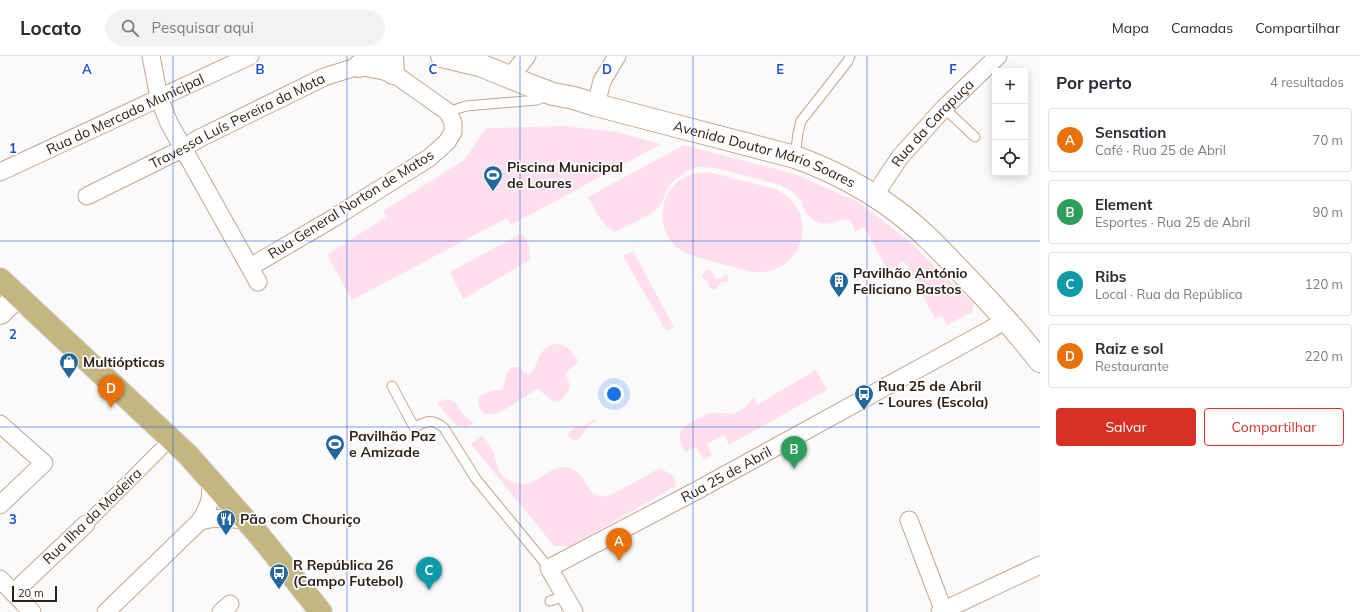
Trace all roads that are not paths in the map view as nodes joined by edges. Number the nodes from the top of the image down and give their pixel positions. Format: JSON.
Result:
{"nodes":[{"id":1,"x":151,"y":56,"type":"edge"},
{"id":2,"x":250,"y":56,"type":"edge"},
{"id":3,"x":442,"y":56,"type":"edge"},
{"id":4,"x":527,"y":56,"type":"edge"},
{"id":5,"x":617,"y":56,"type":"edge"},
{"id":6,"x":850,"y":56,"type":"edge"},
{"id":7,"x":998,"y":56,"type":"edge"},
{"id":8,"x":366,"y":61,"type":"edge"},
{"id":9,"x":472,"y":61,"type":"edge"},
{"id":10,"x":389,"y":62,"type":"edge"},
{"id":11,"x":510,"y":77,"type":"junction"},
{"id":12,"x":553,"y":94,"type":"junction"},
{"id":13,"x":159,"y":98,"type":"junction"},
{"id":14,"x":596,"y":105,"type":"junction"},
{"id":15,"x":944,"y":108,"type":"junction"},
{"id":16,"x":448,"y":112,"type":"junction"},
{"id":17,"x":975,"y":137,"type":"dead end"},
{"id":18,"x":184,"y":148,"type":"junction"},
{"id":19,"x":795,"y":157,"type":"junction"},
{"id":20,"x":0,"y":172,"type":"edge"},
{"id":21,"x":87,"y":196,"type":"dead end"},
{"id":22,"x":874,"y":196,"type":"junction"},
{"id":23,"x":0,"y":279,"type":"edge"},
{"id":24,"x":18,"y":296,"type":"junction"},
{"id":25,"x":0,"y":313,"type":"edge"},
{"id":26,"x":1006,"y":319,"type":"junction"},
{"id":27,"x":1040,"y":361,"type":"edge"},
{"id":28,"x":392,"y":386,"type":"dead end"},
{"id":29,"x":0,"y":424,"type":"edge"},
{"id":30,"x":171,"y":439,"type":"junction"},
{"id":31,"x":210,"y":479,"type":"junction"},
{"id":32,"x":0,"y":505,"type":"edge"},
{"id":33,"x":909,"y":520,"type":"dead end"},
{"id":34,"x":200,"y":521,"type":"junction"},
{"id":35,"x":246,"y":521,"type":"junction"},
{"id":36,"x":86,"y":524,"type":"joint"},
{"id":37,"x":1040,"y":565,"type":"edge"},
{"id":38,"x":549,"y":568,"type":"junction"},
{"id":39,"x":0,"y":579,"type":"edge"},
{"id":40,"x":13,"y":593,"type":"junction"},
{"id":41,"x":32,"y":612,"type":"edge"},
{"id":42,"x":106,"y":612,"type":"edge"},
{"id":43,"x":321,"y":612,"type":"edge"},
{"id":44,"x":574,"y":612,"type":"edge"},
{"id":45,"x":943,"y":612,"type":"edge"}],
"edges":[{"from":1,"to":13,"type":"street"},
{"from":2,"to":13,"type":"street","name":"Rua do Mercado Municipal"},
{"from":3,"to":9,"type":"street","name":"Avenida Doutor Mário Soares"},
{"from":4,"to":11,"type":"street"},
{"from":5,"to":14,"type":"street"},
{"from":6,"to":19,"type":"lane"},
{"from":7,"to":15,"type":"street","name":"Rua da Carapuça"},
{"from":8,"to":10,"type":"street"},
{"from":8,"to":18,"type":"street","name":"Travessa Luís Pereira da Mota"},
{"from":9,"to":11,"type":"street","name":"Avenida Doutor Mário Soares"},
{"from":10,"to":16,"type":"street"},
{"from":11,"to":12,"type":"street","name":"Avenida Doutor Mário Soares"},
{"from":12,"to":14,"type":"street","name":"Avenida Doutor Mário Soares"},
{"from":12,"to":16,"type":"lane"},
{"from":13,"to":18,"type":"street"},
{"from":13,"to":20,"type":"street","name":"Rua do Mercado Municipal"},
{"from":14,"to":19,"type":"street","name":"Avenida Doutor Mário Soares"},
{"from":15,"to":17,"type":"lane"},
{"from":15,"to":22,"type":"street","name":"Rua da Carapuça"},
{"from":16,"to":18,"type":"street","name":"Rua General Norton de Matos"},
{"from":18,"to":21,"type":"street","name":"Travessa Luís Pereira da Mota"},
{"from":19,"to":22,"type":"street","name":"Avenida Doutor Mário Soares"},
{"from":22,"to":26,"type":"street","name":"Avenida Doutor Mário Soares"},
{"from":23,"to":24,"type":"main road"},
{"from":24,"to":25,"type":"street"},
{"from":24,"to":30,"type":"main road"},
{"from":26,"to":27,"type":"street","name":"Avenida Doutor Mário Soares"},
{"from":26,"to":38,"type":"street","name":"Rua 25 de Abril"},
{"from":28,"to":38,"type":"lane"},
{"from":29,"to":32,"type":"street"},
{"from":30,"to":31,"type":"main road"},
{"from":30,"to":36,"type":"street","name":"Rua Ilha da Madeira"},
{"from":31,"to":34,"type":"street"},
{"from":31,"to":35,"type":"main road"},
{"from":33,"to":45,"type":"street"},
{"from":34,"to":35,"type":"street"},
{"from":34,"to":42,"type":"street"},
{"from":35,"to":43,"type":"main road"},
{"from":36,"to":40,"type":"street","name":"Rua Ilha da Madeira"},
{"from":37,"to":45,"type":"street"},
{"from":38,"to":44,"type":"street"},
{"from":39,"to":40,"type":"street"},
{"from":40,"to":41,"type":"street"}]}
